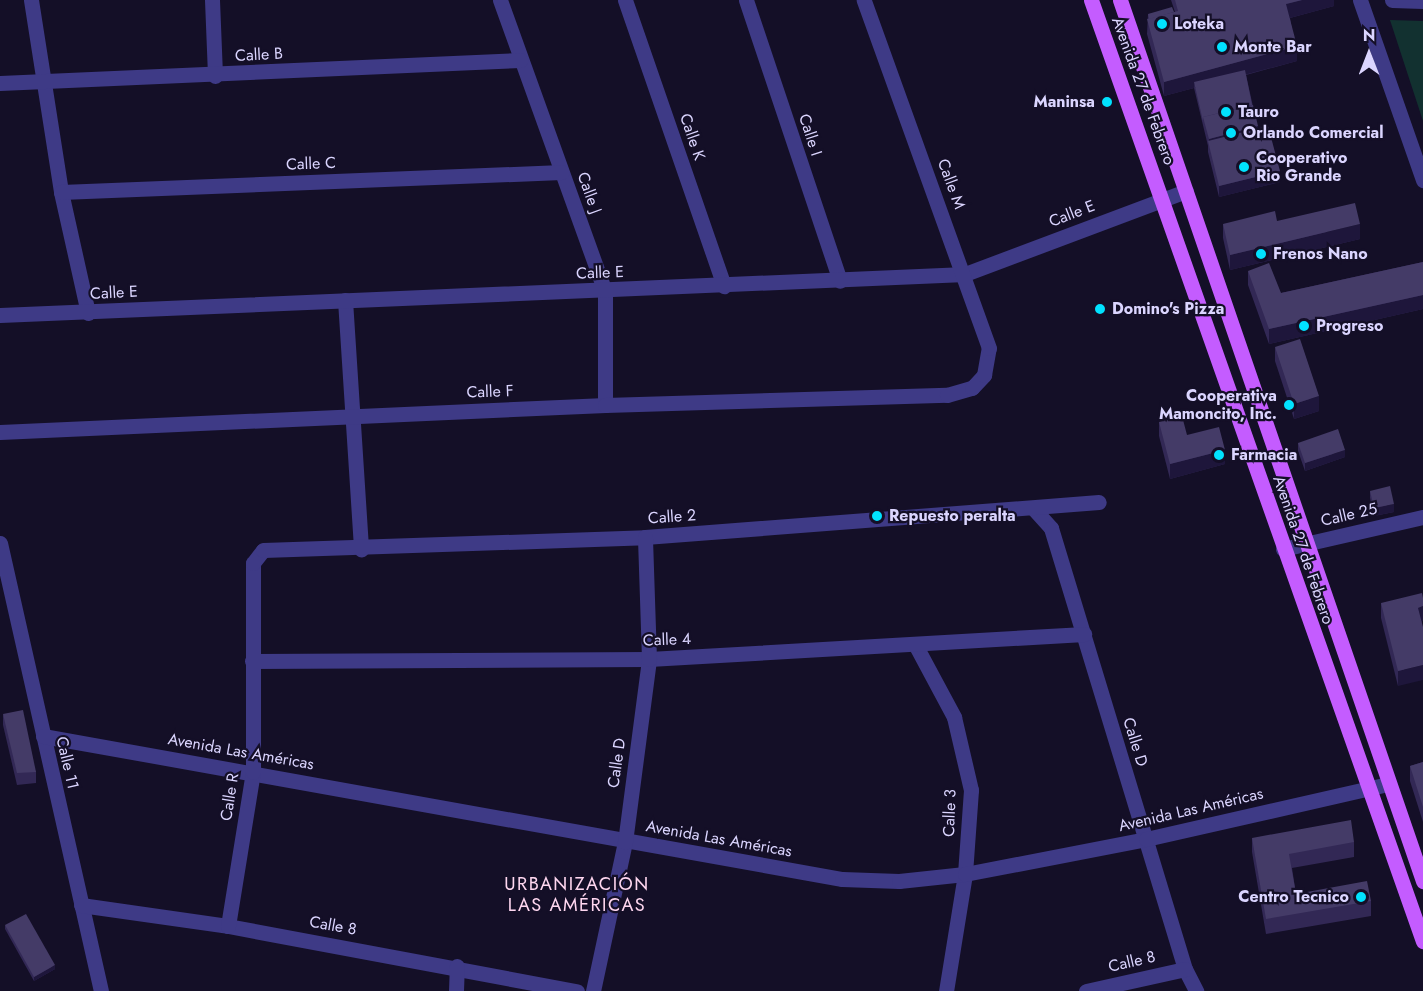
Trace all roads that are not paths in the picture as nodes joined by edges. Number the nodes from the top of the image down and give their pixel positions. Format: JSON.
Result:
{"nodes":[{"id":1,"x":31,"y":0,"type":"edge"},
{"id":2,"x":212,"y":0,"type":"edge"},
{"id":3,"x":500,"y":0,"type":"edge"},
{"id":4,"x":626,"y":0,"type":"edge"},
{"id":5,"x":746,"y":0,"type":"edge"},
{"id":6,"x":864,"y":0,"type":"edge"},
{"id":7,"x":1091,"y":0,"type":"edge"},
{"id":8,"x":1120,"y":0,"type":"edge"},
{"id":9,"x":1360,"y":0,"type":"edge"},
{"id":10,"x":1392,"y":0,"type":"edge"},
{"id":11,"x":1423,"y":1,"type":"edge"},
{"id":12,"x":520,"y":60,"type":"junction"},
{"id":13,"x":215,"y":76,"type":"junction"},
{"id":14,"x":41,"y":80,"type":"junction"},
{"id":15,"x":0,"y":83,"type":"edge"},
{"id":16,"x":562,"y":172,"type":"junction"},
{"id":17,"x":1423,"y":180,"type":"edge"},
{"id":18,"x":1186,"y":190,"type":"junction"},
{"id":19,"x":61,"y":192,"type":"junction"},
{"id":20,"x":1162,"y":199,"type":"junction"},
{"id":21,"x":965,"y":274,"type":"junction"},
{"id":22,"x":840,"y":281,"type":"junction"},
{"id":23,"x":724,"y":286,"type":"junction"},
{"id":24,"x":604,"y":291,"type":"junction"},
{"id":25,"x":345,"y":300,"type":"junction"},
{"id":26,"x":88,"y":313,"type":"junction"},
{"id":27,"x":0,"y":315,"type":"edge"},
{"id":28,"x":980,"y":383,"type":"joint"},
{"id":29,"x":605,"y":405,"type":"junction"},
{"id":30,"x":353,"y":416,"type":"junction"},
{"id":31,"x":0,"y":432,"type":"edge"},
{"id":32,"x":1099,"y":502,"type":"dead end"},
{"id":33,"x":1033,"y":508,"type":"junction"},
{"id":34,"x":1423,"y":517,"type":"edge"},
{"id":35,"x":645,"y":537,"type":"junction"},
{"id":36,"x":0,"y":543,"type":"edge"},
{"id":37,"x":1306,"y":543,"type":"junction"},
{"id":38,"x":361,"y":549,"type":"junction"},
{"id":39,"x":1283,"y":549,"type":"junction"},
{"id":40,"x":253,"y":563,"type":"joint"},
{"id":41,"x":1084,"y":634,"type":"junction"},
{"id":42,"x":916,"y":646,"type":"junction"},
{"id":43,"x":649,"y":659,"type":"junction"},
{"id":44,"x":252,"y":661,"type":"junction"},
{"id":45,"x":43,"y":736,"type":"junction"},
{"id":46,"x":253,"y":772,"type":"junction"},
{"id":47,"x":1388,"y":784,"type":"junction"},
{"id":48,"x":1367,"y":789,"type":"junction"},
{"id":49,"x":1146,"y":839,"type":"junction"},
{"id":50,"x":625,"y":842,"type":"junction"},
{"id":51,"x":964,"y":874,"type":"junction"},
{"id":52,"x":1423,"y":881,"type":"edge"},
{"id":53,"x":81,"y":905,"type":"junction"},
{"id":54,"x":228,"y":926,"type":"junction"},
{"id":55,"x":1423,"y":941,"type":"edge"},
{"id":56,"x":457,"y":966,"type":"junction"},
{"id":57,"x":1185,"y":969,"type":"junction"},
{"id":58,"x":102,"y":991,"type":"edge"},
{"id":59,"x":456,"y":991,"type":"edge"},
{"id":60,"x":577,"y":991,"type":"edge"},
{"id":61,"x":593,"y":991,"type":"edge"},
{"id":62,"x":946,"y":991,"type":"edge"},
{"id":63,"x":1086,"y":991,"type":"edge"},
{"id":64,"x":1196,"y":991,"type":"edge"}],
"edges":[{"from":1,"to":14,"type":"street"},
{"from":2,"to":13,"type":"street"},
{"from":3,"to":12,"type":"street","name":"Calle J"},
{"from":4,"to":23,"type":"street","name":"Calle K"},
{"from":5,"to":22,"type":"street","name":"Calle I"},
{"from":6,"to":21,"type":"street","name":"Calle M"},
{"from":7,"to":20,"type":"main road","name":"Avenida 27 de Febrero"},
{"from":8,"to":18,"type":"main road","name":"Avenida 27 de Febrero"},
{"from":9,"to":17,"type":"street"},
{"from":10,"to":11,"type":"street"},
{"from":12,"to":13,"type":"street","name":"Calle B"},
{"from":12,"to":16,"type":"street","name":"Calle J"},
{"from":13,"to":14,"type":"street","name":"Calle B"},
{"from":14,"to":15,"type":"street","name":"Calle B"},
{"from":14,"to":19,"type":"street"},
{"from":16,"to":19,"type":"street","name":"Calle C"},
{"from":16,"to":24,"type":"street","name":"Calle J"},
{"from":18,"to":20,"type":"street","name":"Calle E"},
{"from":18,"to":37,"type":"main road","name":"Avenida 27 de Febrero"},
{"from":19,"to":26,"type":"street"},
{"from":20,"to":21,"type":"street","name":"Calle E"},
{"from":20,"to":39,"type":"main road","name":"Avenida 27 de Febrero"},
{"from":21,"to":22,"type":"street","name":"Calle E"},
{"from":21,"to":28,"type":"street","name":"Calle M"},
{"from":22,"to":23,"type":"street","name":"Calle E"},
{"from":23,"to":24,"type":"street","name":"Calle E"},
{"from":24,"to":25,"type":"street","name":"Calle E"},
{"from":24,"to":29,"type":"street","name":"Calle J"},
{"from":25,"to":26,"type":"street","name":"Calle E"},
{"from":25,"to":30,"type":"street"},
{"from":26,"to":27,"type":"street","name":"Calle E"},
{"from":28,"to":29,"type":"street","name":"Calle F"},
{"from":29,"to":30,"type":"street","name":"Calle F"},
{"from":30,"to":31,"type":"street","name":"Calle F"},
{"from":30,"to":38,"type":"street"},
{"from":32,"to":33,"type":"street","name":"Calle 2"},
{"from":33,"to":35,"type":"street","name":"Calle 2"},
{"from":33,"to":41,"type":"street","name":"Calle D"},
{"from":34,"to":37,"type":"street","name":"Calle 25"},
{"from":35,"to":38,"type":"street","name":"Calle 2"},
{"from":35,"to":43,"type":"street","name":"Calle D"},
{"from":36,"to":45,"type":"street","name":"Calle 11"},
{"from":37,"to":39,"type":"street","name":"Calle 25"},
{"from":37,"to":47,"type":"main road","name":"Avenida 27 de Febrero"},
{"from":38,"to":40,"type":"street","name":"Calle 2"},
{"from":39,"to":48,"type":"main road","name":"Avenida 27 de Febrero"},
{"from":40,"to":44,"type":"street","name":"Calle R"},
{"from":41,"to":42,"type":"street","name":"Calle 4"},
{"from":41,"to":49,"type":"street","name":"Calle D"},
{"from":42,"to":43,"type":"street","name":"Calle 4"},
{"from":42,"to":51,"type":"street","name":"Calle 3"},
{"from":43,"to":44,"type":"street","name":"Calle 4"},
{"from":43,"to":50,"type":"street","name":"Calle D"},
{"from":44,"to":46,"type":"street","name":"Calle R"},
{"from":45,"to":46,"type":"street","name":"Avenida Las Américas"},
{"from":45,"to":53,"type":"street","name":"Calle 11"},
{"from":46,"to":50,"type":"street","name":"Avenida Las Américas"},
{"from":46,"to":54,"type":"street","name":"Calle R"},
{"from":47,"to":48,"type":"street","name":"Avenida Las Américas"},
{"from":47,"to":52,"type":"main road","name":"Avenida 27 de Febrero"},
{"from":48,"to":49,"type":"street","name":"Avenida Las Américas"},
{"from":48,"to":55,"type":"main road","name":"Avenida 27 de Febrero"},
{"from":49,"to":51,"type":"street","name":"Avenida Las Américas"},
{"from":49,"to":57,"type":"street","name":"Calle D"},
{"from":50,"to":51,"type":"street","name":"Avenida Las Américas"},
{"from":50,"to":61,"type":"street","name":"Calle D"},
{"from":51,"to":62,"type":"street","name":"Calle 3"},
{"from":53,"to":54,"type":"street","name":"Calle 8"},
{"from":53,"to":58,"type":"street","name":"Calle 11"},
{"from":54,"to":56,"type":"street","name":"Calle 8"},
{"from":56,"to":59,"type":"street"},
{"from":56,"to":60,"type":"street","name":"Calle 8"},
{"from":57,"to":63,"type":"street","name":"Calle 8"},
{"from":57,"to":64,"type":"street","name":"Calle D"}]}
